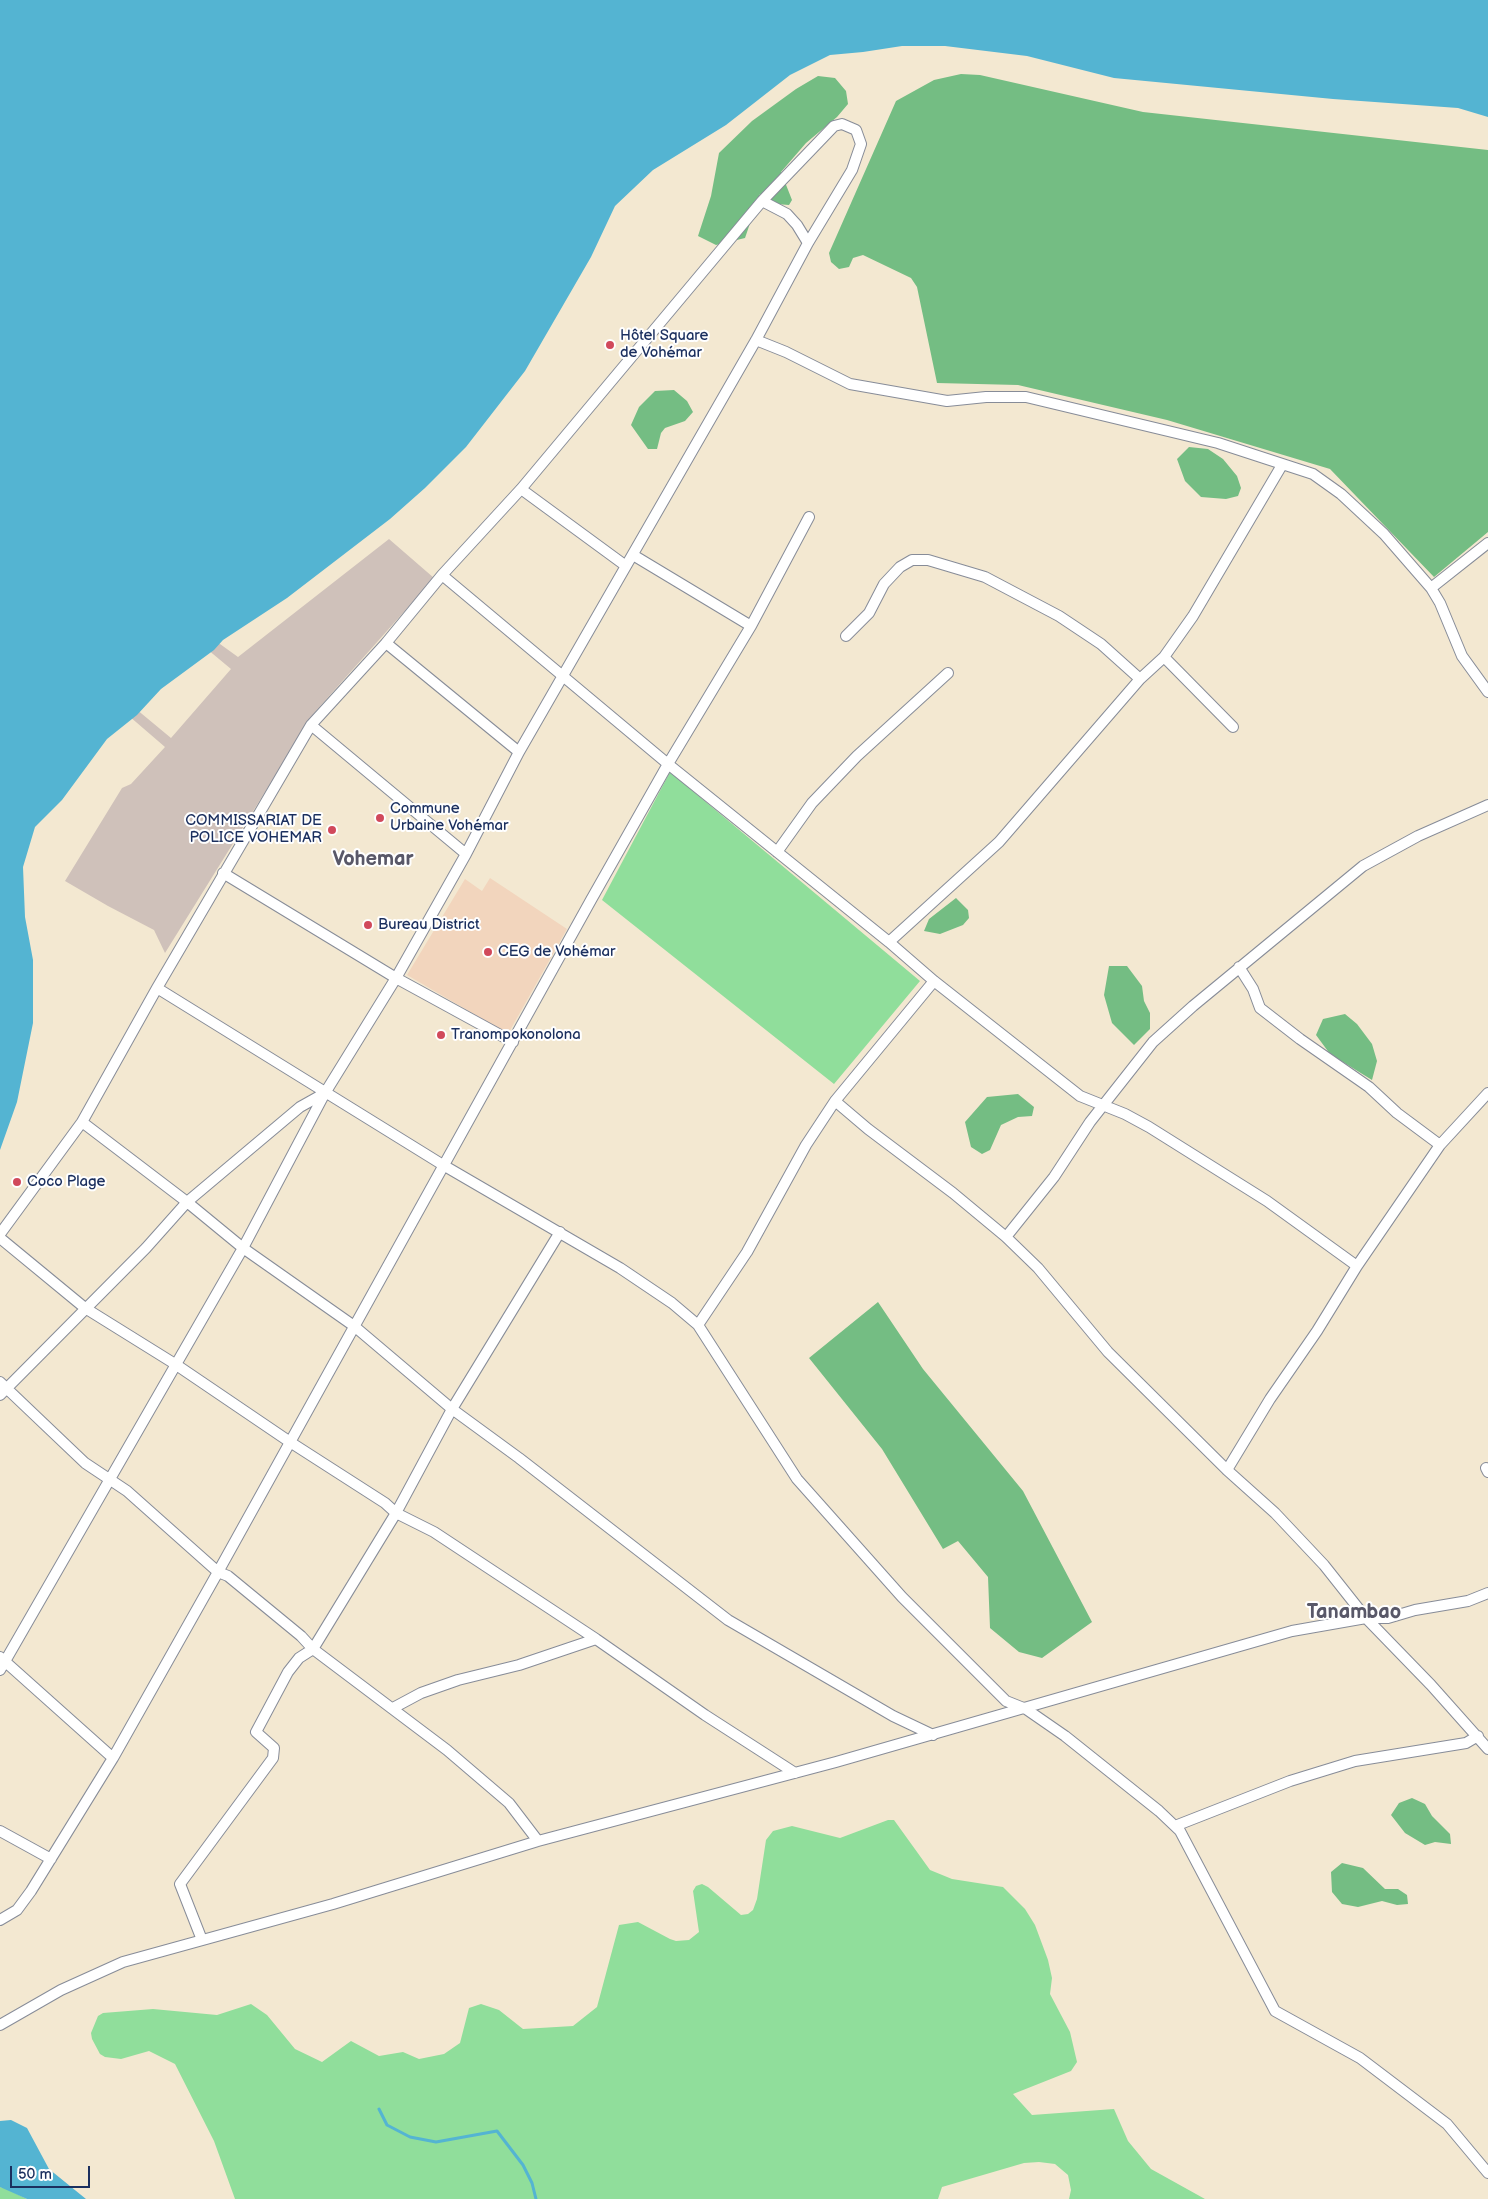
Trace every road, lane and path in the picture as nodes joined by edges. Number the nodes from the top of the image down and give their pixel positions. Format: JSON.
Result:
{"nodes":[{"id":1,"x":762,"y":201,"type":"junction"},
{"id":2,"x":808,"y":243,"type":"junction"},
{"id":3,"x":756,"y":340,"type":"junction"},
{"id":4,"x":1282,"y":465,"type":"junction"},
{"id":5,"x":521,"y":488,"type":"junction"},
{"id":6,"x":809,"y":517,"type":"dead end"},
{"id":7,"x":1488,"y":543,"type":"edge"},
{"id":8,"x":633,"y":555,"type":"junction"},
{"id":9,"x":626,"y":566,"type":"junction"},
{"id":10,"x":442,"y":575,"type":"junction"},
{"id":11,"x":1431,"y":588,"type":"junction"},
{"id":12,"x":751,"y":626,"type":"junction"},
{"id":13,"x":846,"y":636,"type":"dead end"},
{"id":14,"x":386,"y":643,"type":"junction"},
{"id":15,"x":1164,"y":657,"type":"junction"},
{"id":16,"x":948,"y":673,"type":"dead end"},
{"id":17,"x":562,"y":675,"type":"junction"},
{"id":18,"x":1140,"y":678,"type":"junction"},
{"id":19,"x":1488,"y":692,"type":"edge"},
{"id":20,"x":310,"y":725,"type":"junction"},
{"id":21,"x":1233,"y":727,"type":"dead end"},
{"id":22,"x":518,"y":752,"type":"junction"},
{"id":23,"x":668,"y":764,"type":"junction"},
{"id":24,"x":1488,"y":805,"type":"edge"},
{"id":25,"x":777,"y":852,"type":"junction"},
{"id":26,"x":466,"y":854,"type":"junction"},
{"id":27,"x":223,"y":873,"type":"junction"},
{"id":28,"x":889,"y":942,"type":"junction"},
{"id":29,"x":1239,"y":967,"type":"junction"},
{"id":30,"x":396,"y":978,"type":"junction"},
{"id":31,"x":934,"y":982,"type":"junction"},
{"id":32,"x":157,"y":988,"type":"junction"},
{"id":33,"x":513,"y":1042,"type":"junction"},
{"id":34,"x":326,"y":1093,"type":"junction"},
{"id":35,"x":1488,"y":1093,"type":"edge"},
{"id":36,"x":835,"y":1101,"type":"junction"},
{"id":37,"x":1104,"y":1106,"type":"junction"},
{"id":38,"x":82,"y":1122,"type":"junction"},
{"id":39,"x":1440,"y":1145,"type":"junction"},
{"id":40,"x":443,"y":1165,"type":"junction"},
{"id":41,"x":187,"y":1202,"type":"junction"},
{"id":42,"x":560,"y":1232,"type":"junction"},
{"id":43,"x":0,"y":1236,"type":"edge"},
{"id":44,"x":1006,"y":1237,"type":"junction"},
{"id":45,"x":242,"y":1248,"type":"junction"},
{"id":46,"x":1357,"y":1266,"type":"junction"},
{"id":47,"x":85,"y":1308,"type":"junction"},
{"id":48,"x":698,"y":1325,"type":"junction"},
{"id":49,"x":354,"y":1326,"type":"junction"},
{"id":50,"x":175,"y":1364,"type":"junction"},
{"id":51,"x":2,"y":1388,"type":"edge"},
{"id":52,"x":452,"y":1409,"type":"junction"},
{"id":53,"x":290,"y":1442,"type":"junction"},
{"id":54,"x":1227,"y":1470,"type":"junction"},
{"id":55,"x":109,"y":1478,"type":"junction"},
{"id":56,"x":396,"y":1513,"type":"junction"},
{"id":57,"x":218,"y":1572,"type":"junction"},
{"id":58,"x":1488,"y":1592,"type":"edge"},
{"id":59,"x":1366,"y":1618,"type":"junction"},
{"id":60,"x":596,"y":1639,"type":"junction"},
{"id":61,"x":313,"y":1649,"type":"junction"},
{"id":62,"x":2,"y":1662,"type":"edge"},
{"id":63,"x":393,"y":1708,"type":"junction"},
{"id":64,"x":1026,"y":1709,"type":"junction"},
{"id":65,"x":933,"y":1735,"type":"junction"},
{"id":66,"x":1478,"y":1736,"type":"junction"},
{"id":67,"x":1488,"y":1749,"type":"edge"},
{"id":68,"x":113,"y":1758,"type":"junction"},
{"id":69,"x":795,"y":1773,"type":"junction"},
{"id":70,"x":1176,"y":1826,"type":"junction"},
{"id":71,"x":0,"y":1831,"type":"edge"},
{"id":72,"x":538,"y":1841,"type":"junction"},
{"id":73,"x":51,"y":1860,"type":"junction"},
{"id":74,"x":0,"y":1920,"type":"edge"},
{"id":75,"x":202,"y":1940,"type":"junction"},
{"id":76,"x":0,"y":2025,"type":"edge"},
{"id":77,"x":1488,"y":2173,"type":"edge"}],
"edges":[{"from":1,"to":2,"type":"street"},
{"from":1,"to":2,"type":"street"},
{"from":1,"to":5,"type":"street"},
{"from":2,"to":3,"type":"street"},
{"from":3,"to":4,"type":"street"},
{"from":3,"to":8,"type":"street"},
{"from":4,"to":11,"type":"street"},
{"from":4,"to":15,"type":"street"},
{"from":5,"to":9,"type":"street"},
{"from":5,"to":10,"type":"street"},
{"from":6,"to":12,"type":"street"},
{"from":7,"to":11,"type":"street"},
{"from":8,"to":9,"type":"street"},
{"from":8,"to":12,"type":"street"},
{"from":9,"to":17,"type":"street"},
{"from":10,"to":14,"type":"street"},
{"from":10,"to":17,"type":"street"},
{"from":11,"to":19,"type":"street"},
{"from":12,"to":23,"type":"street"},
{"from":13,"to":18,"type":"street"},
{"from":14,"to":20,"type":"street"},
{"from":14,"to":22,"type":"street"},
{"from":15,"to":18,"type":"street"},
{"from":15,"to":21,"type":"street"},
{"from":16,"to":25,"type":"street"},
{"from":17,"to":22,"type":"street"},
{"from":17,"to":23,"type":"street"},
{"from":18,"to":28,"type":"street"},
{"from":20,"to":26,"type":"street"},
{"from":20,"to":27,"type":"street"},
{"from":22,"to":26,"type":"street"},
{"from":23,"to":25,"type":"street"},
{"from":23,"to":33,"type":"street"},
{"from":24,"to":29,"type":"street"},
{"from":25,"to":28,"type":"street"},
{"from":26,"to":30,"type":"street"},
{"from":27,"to":30,"type":"street"},
{"from":27,"to":32,"type":"street"},
{"from":28,"to":31,"type":"street"},
{"from":29,"to":37,"type":"street"},
{"from":29,"to":39,"type":"street"},
{"from":30,"to":33,"type":"street"},
{"from":30,"to":34,"type":"street"},
{"from":31,"to":36,"type":"street"},
{"from":31,"to":37,"type":"street"},
{"from":32,"to":34,"type":"street"},
{"from":32,"to":38,"type":"street"},
{"from":33,"to":40,"type":"street"},
{"from":34,"to":40,"type":"street"},
{"from":34,"to":41,"type":"street"},
{"from":34,"to":45,"type":"street"},
{"from":35,"to":39,"type":"street"},
{"from":36,"to":44,"type":"street"},
{"from":36,"to":48,"type":"street"},
{"from":37,"to":44,"type":"street"},
{"from":37,"to":46,"type":"street"},
{"from":38,"to":41,"type":"street"},
{"from":38,"to":43,"type":"street"},
{"from":39,"to":46,"type":"street"},
{"from":40,"to":42,"type":"street"},
{"from":40,"to":49,"type":"street"},
{"from":41,"to":45,"type":"street"},
{"from":41,"to":47,"type":"street"},
{"from":42,"to":48,"type":"street"},
{"from":42,"to":52,"type":"street"},
{"from":43,"to":47,"type":"street"},
{"from":44,"to":54,"type":"street"},
{"from":45,"to":49,"type":"street"},
{"from":45,"to":50,"type":"street"},
{"from":46,"to":54,"type":"street"},
{"from":47,"to":50,"type":"street"},
{"from":47,"to":51,"type":"street"},
{"from":48,"to":64,"type":"street"},
{"from":49,"to":52,"type":"street"},
{"from":49,"to":53,"type":"street"},
{"from":50,"to":53,"type":"street"},
{"from":50,"to":55,"type":"street"},
{"from":51,"to":55,"type":"street"},
{"from":52,"to":56,"type":"street"},
{"from":52,"to":65,"type":"street"},
{"from":53,"to":56,"type":"street"},
{"from":53,"to":57,"type":"street"},
{"from":54,"to":59,"type":"street"},
{"from":55,"to":57,"type":"street"},
{"from":55,"to":62,"type":"street"},
{"from":56,"to":60,"type":"street"},
{"from":56,"to":61,"type":"street"},
{"from":57,"to":61,"type":"street"},
{"from":57,"to":68,"type":"street"},
{"from":58,"to":59,"type":"street"},
{"from":59,"to":64,"type":"street"},
{"from":59,"to":66,"type":"street"},
{"from":60,"to":63,"type":"street"},
{"from":60,"to":69,"type":"street"},
{"from":61,"to":63,"type":"street"},
{"from":61,"to":75,"type":"street"},
{"from":62,"to":68,"type":"street"},
{"from":63,"to":72,"type":"street"},
{"from":64,"to":65,"type":"street"},
{"from":64,"to":70,"type":"street"},
{"from":65,"to":69,"type":"street"},
{"from":66,"to":67,"type":"street"},
{"from":66,"to":70,"type":"street"},
{"from":68,"to":73,"type":"street"},
{"from":69,"to":72,"type":"street"},
{"from":70,"to":77,"type":"street"},
{"from":71,"to":73,"type":"street"},
{"from":72,"to":75,"type":"street"},
{"from":73,"to":74,"type":"street"},
{"from":75,"to":76,"type":"street"}]}
